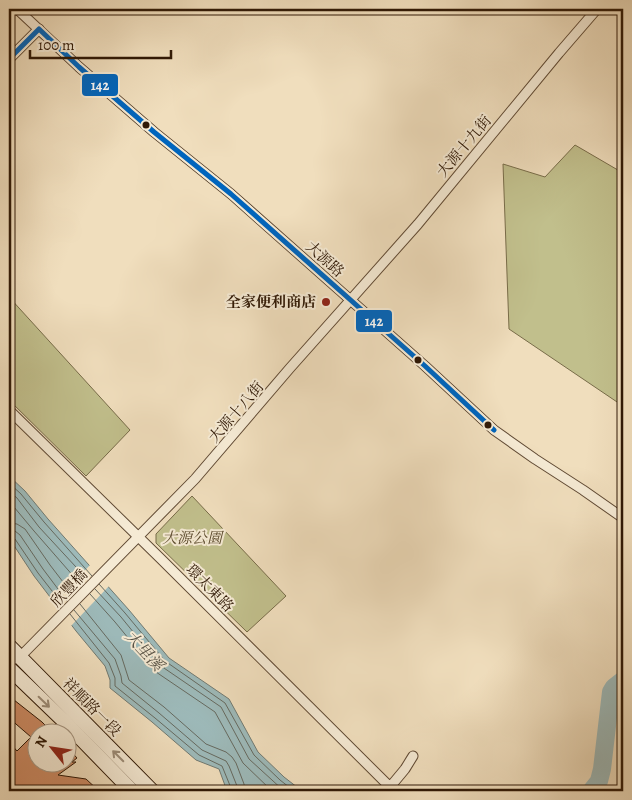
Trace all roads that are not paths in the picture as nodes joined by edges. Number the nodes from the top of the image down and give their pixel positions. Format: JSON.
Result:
{"nodes":[{"id":1,"x":17,"y":9,"type":"edge"},
{"id":2,"x":597,"y":9,"type":"edge"},
{"id":3,"x":40,"y":30,"type":"junction"},
{"id":4,"x":9,"y":59,"type":"edge"},
{"id":5,"x":350,"y":300,"type":"junction"},
{"id":6,"x":9,"y":410,"type":"edge"},
{"id":7,"x":623,"y":518,"type":"edge"},
{"id":8,"x":138,"y":537,"type":"junction"},
{"id":9,"x":9,"y":646,"type":"edge"},
{"id":10,"x":15,"y":659,"type":"edge"},
{"id":11,"x":9,"y":668,"type":"edge"},
{"id":12,"x":413,"y":756,"type":"dead end"},
{"id":13,"x":392,"y":789,"type":"edge"},
{"id":14,"x":132,"y":791,"type":"edge"},
{"id":15,"x":152,"y":791,"type":"edge"}],
"edges":[{"from":1,"to":3,"type":"street","name":"大源路"},
{"from":2,"to":5,"type":"street","name":"大源十九街"},
{"from":3,"to":4,"type":"street"},
{"from":3,"to":5,"type":"street","name":"大源路"},
{"from":5,"to":7,"type":"street","name":"大源路"},
{"from":5,"to":8,"type":"street","name":"大源十八街"},
{"from":6,"to":8,"type":"street","name":"環太東路"},
{"from":8,"to":10,"type":"street","name":"欣豐橋"},
{"from":8,"to":13,"type":"street","name":"環太東路"},
{"from":9,"to":10,"type":"street","name":"祥順路一段"},
{"from":15,"to":10,"type":"street","name":"祥順路一段","one_way":true},
{"from":11,"to":14,"type":"street","name":"祥順路一段","one_way":true},
{"from":12,"to":13,"type":"street","name":"環太東路"}]}
